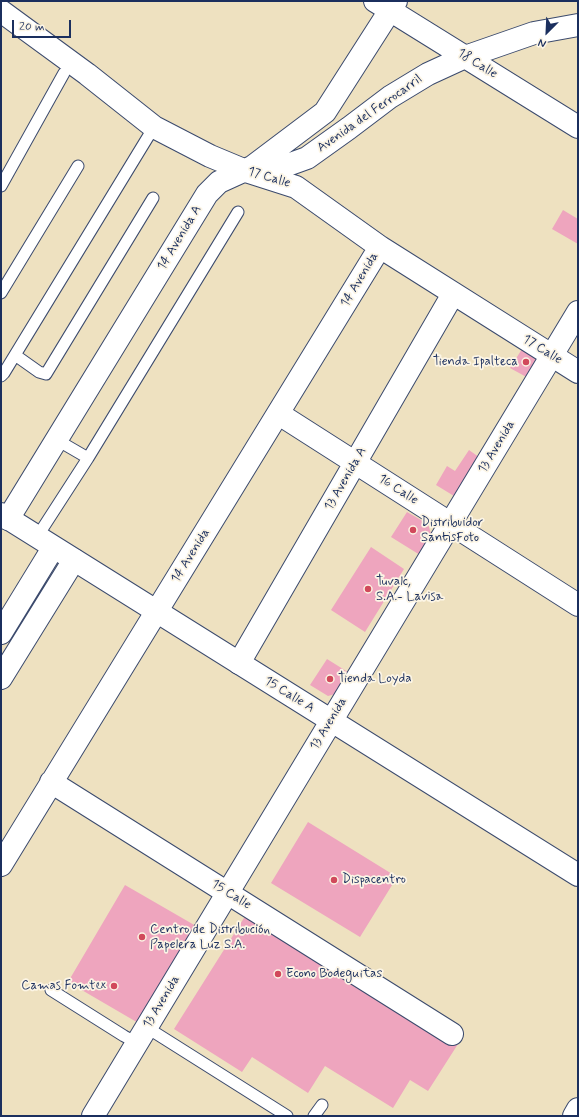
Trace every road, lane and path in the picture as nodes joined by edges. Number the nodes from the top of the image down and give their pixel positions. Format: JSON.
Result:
{"nodes":[{"id":1,"x":387,"y":4,"type":"edge"},
{"id":2,"x":1,"y":11,"type":"edge"},
{"id":3,"x":578,"y":25,"type":"edge"},
{"id":4,"x":465,"y":57,"type":"junction"},
{"id":5,"x":64,"y":73,"type":"dead end"},
{"id":6,"x":154,"y":127,"type":"junction"},
{"id":7,"x":578,"y":128,"type":"edge"},
{"id":8,"x":78,"y":166,"type":"dead end"},
{"id":9,"x":249,"y":169,"type":"junction"},
{"id":10,"x":1,"y":186,"type":"edge"},
{"id":11,"x":153,"y":198,"type":"dead end"},
{"id":12,"x":238,"y":212,"type":"dead end"},
{"id":13,"x":380,"y":247,"type":"junction"},
{"id":14,"x":1,"y":293,"type":"edge"},
{"id":15,"x":453,"y":294,"type":"junction"},
{"id":16,"x":578,"y":312,"type":"edge"},
{"id":17,"x":15,"y":355,"type":"junction"},
{"id":18,"x":552,"y":356,"type":"junction"},
{"id":19,"x":578,"y":372,"type":"edge"},
{"id":20,"x":1,"y":376,"type":"edge"},
{"id":21,"x":279,"y":414,"type":"junction"},
{"id":22,"x":57,"y":440,"type":"junction"},
{"id":23,"x":88,"y":458,"type":"junction"},
{"id":24,"x":356,"y":463,"type":"junction"},
{"id":25,"x":5,"y":516,"type":"edge"},
{"id":26,"x":450,"y":524,"type":"junction"},
{"id":27,"x":45,"y":543,"type":"junction"},
{"id":28,"x":74,"y":560,"type":"junction"},
{"id":29,"x":578,"y":606,"type":"edge"},
{"id":30,"x":157,"y":612,"type":"junction"},
{"id":31,"x":1,"y":633,"type":"edge"},
{"id":32,"x":239,"y":663,"type":"junction"},
{"id":33,"x":1,"y":678,"type":"edge"},
{"id":34,"x":331,"y":721,"type":"junction"},
{"id":35,"x":51,"y":782,"type":"junction"},
{"id":36,"x":1,"y":865,"type":"edge"},
{"id":37,"x":578,"y":875,"type":"edge"},
{"id":38,"x":228,"y":893,"type":"junction"},
{"id":39,"x":52,"y":990,"type":"dead end"},
{"id":40,"x":452,"y":1034,"type":"dead end"},
{"id":41,"x":142,"y":1035,"type":"junction"},
{"id":42,"x":322,"y":1105,"type":"dead end"},
{"id":43,"x":93,"y":1116,"type":"edge"},
{"id":44,"x":287,"y":1116,"type":"edge"},
{"id":45,"x":314,"y":1116,"type":"edge"}],
"edges":[{"from":1,"to":4,"type":"street","name":"18 Calle"},
{"from":1,"to":9,"type":"street","name":"14 Avenida A"},
{"from":2,"to":6,"type":"street","name":"17 Calle"},
{"from":3,"to":4,"type":"street","name":"Avenida del Ferrocarril"},
{"from":4,"to":7,"type":"street","name":"18 Calle"},
{"from":4,"to":9,"type":"street","name":"Avenida del Ferrocarril"},
{"from":5,"to":10,"type":"lane"},
{"from":6,"to":9,"type":"street","name":"17 Calle"},
{"from":6,"to":17,"type":"lane"},
{"from":8,"to":14,"type":"lane"},
{"from":9,"to":13,"type":"street","name":"17 Calle"},
{"from":9,"to":22,"type":"street","name":"14 Avenida A"},
{"from":11,"to":17,"type":"lane"},
{"from":12,"to":23,"type":"lane"},
{"from":13,"to":15,"type":"street","name":"17 Calle"},
{"from":13,"to":21,"type":"street","name":"14 Avenida"},
{"from":15,"to":18,"type":"street","name":"17 Calle"},
{"from":15,"to":24,"type":"street","name":"13 Avenida A"},
{"from":16,"to":18,"type":"street","name":"13 Avenida"},
{"from":17,"to":20,"type":"lane"},
{"from":18,"to":19,"type":"street","name":"17 Calle"},
{"from":18,"to":26,"type":"street","name":"13 Avenida"},
{"from":21,"to":24,"type":"street","name":"16 Calle"},
{"from":21,"to":30,"type":"street","name":"14 Avenida"},
{"from":22,"to":23,"type":"lane"},
{"from":22,"to":25,"type":"street","name":"14 Avenida A"},
{"from":23,"to":27,"type":"lane"},
{"from":24,"to":26,"type":"street","name":"16 Calle"},
{"from":24,"to":32,"type":"street","name":"13 Avenida A"},
{"from":25,"to":27,"type":"street","name":"15 Calle A"},
{"from":26,"to":29,"type":"street","name":"16 Calle"},
{"from":26,"to":34,"type":"street","name":"13 Avenida"},
{"from":27,"to":28,"type":"street","name":"15 Calle A"},
{"from":27,"to":31,"type":"street"},
{"from":28,"to":30,"type":"street","name":"15 Calle A"},
{"from":28,"to":33,"type":"street"},
{"from":30,"to":32,"type":"street","name":"15 Calle A"},
{"from":30,"to":35,"type":"street","name":"14 Avenida"},
{"from":32,"to":34,"type":"street","name":"15 Calle A"},
{"from":34,"to":37,"type":"street","name":"15 Calle A"},
{"from":34,"to":38,"type":"street","name":"13 Avenida"},
{"from":35,"to":36,"type":"street","name":"14 Avenida"},
{"from":35,"to":38,"type":"street","name":"15 Calle"},
{"from":38,"to":40,"type":"street","name":"15 Calle"},
{"from":38,"to":41,"type":"street","name":"13 Avenida"},
{"from":39,"to":41,"type":"lane"},
{"from":41,"to":43,"type":"street","name":"13 Avenida"},
{"from":41,"to":44,"type":"lane"},
{"from":42,"to":45,"type":"lane"}]}
